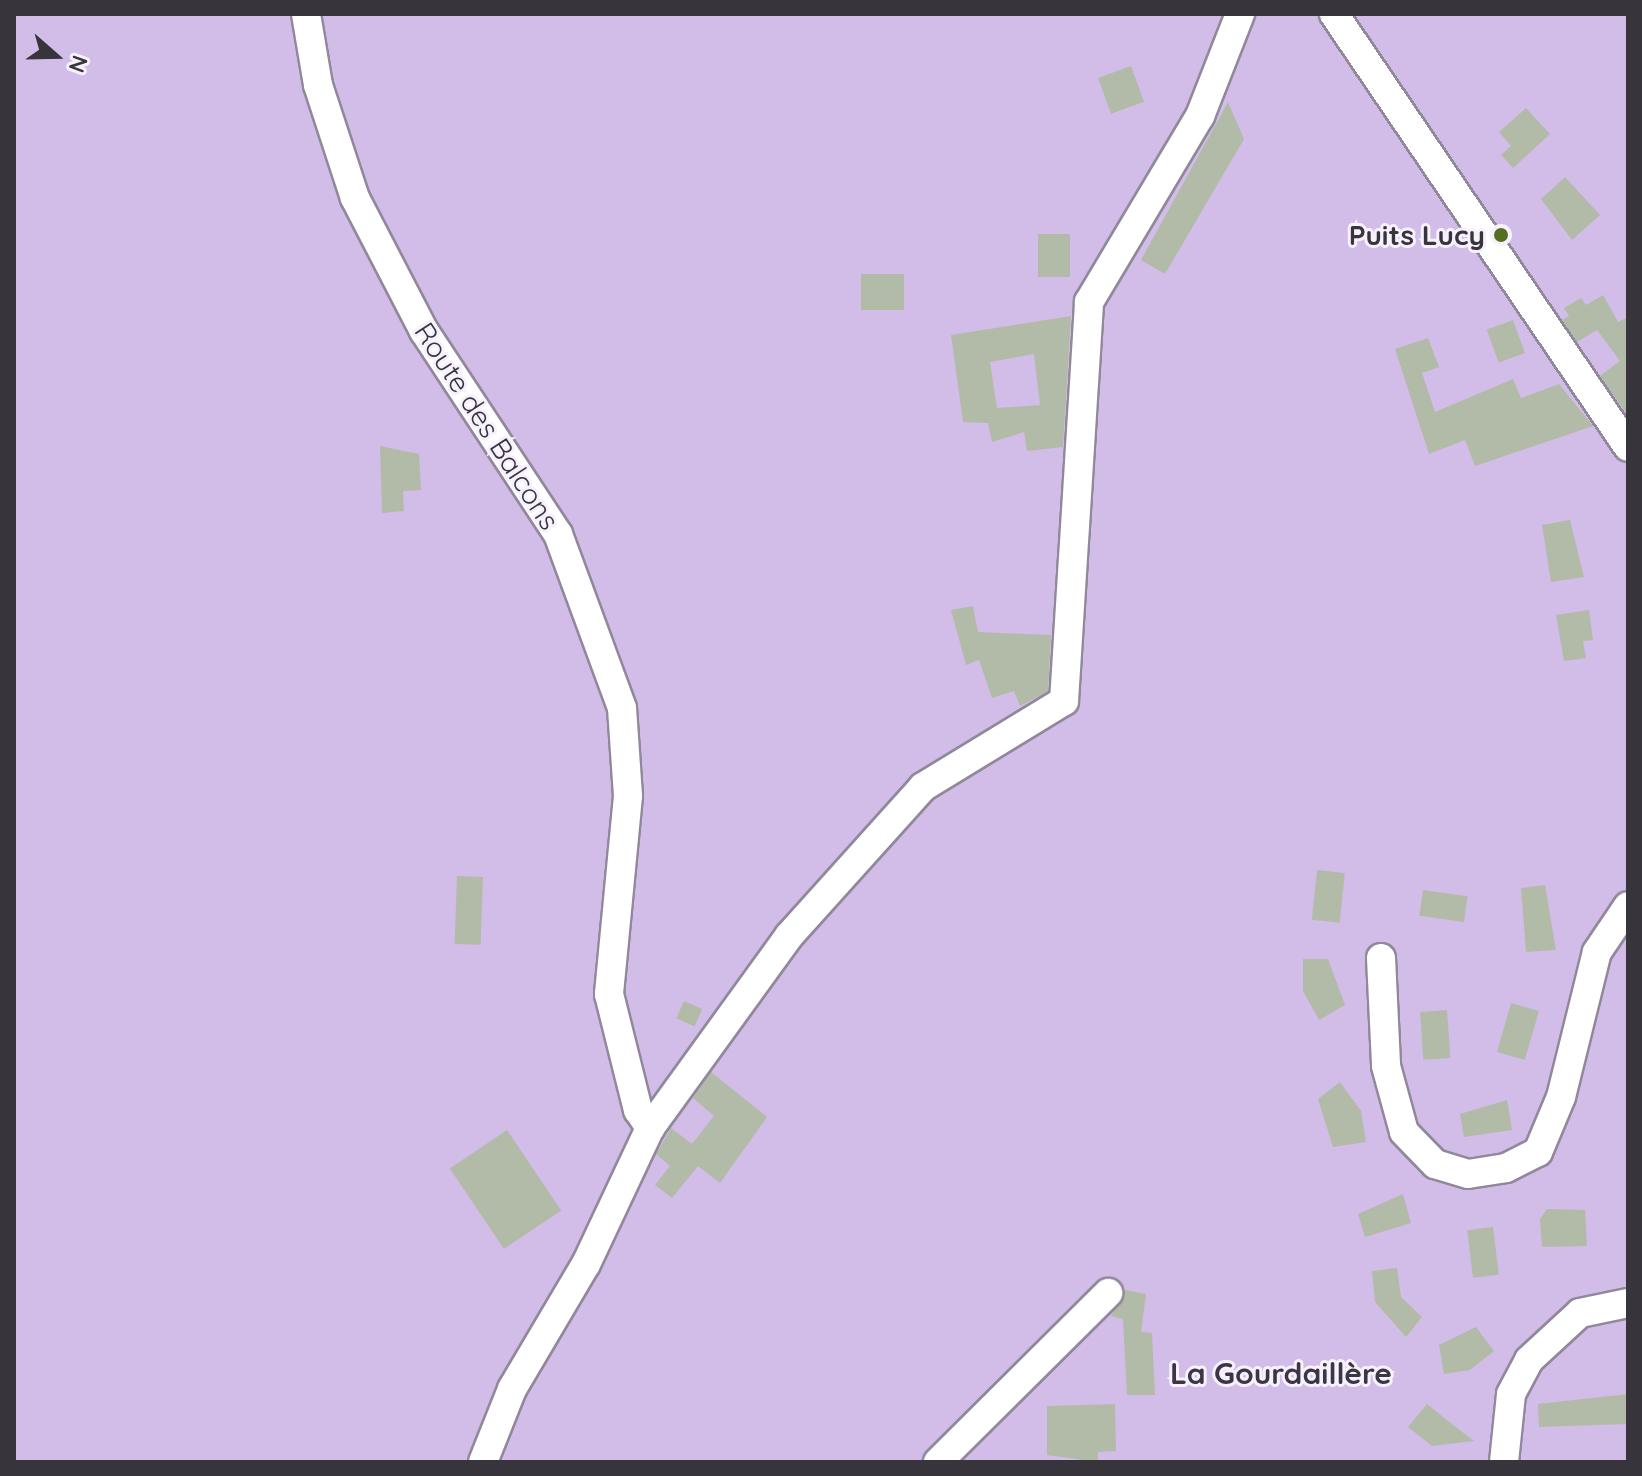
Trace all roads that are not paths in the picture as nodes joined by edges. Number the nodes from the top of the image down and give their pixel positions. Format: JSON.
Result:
{"nodes":[{"id":1,"x":306,"y":14,"type":"edge"},
{"id":2,"x":1240,"y":14,"type":"edge"},
{"id":3,"x":1334,"y":14,"type":"edge"},
{"id":4,"x":1628,"y":447,"type":"edge"},
{"id":5,"x":1628,"y":906,"type":"edge"},
{"id":6,"x":1381,"y":958,"type":"dead end"},
{"id":7,"x":650,"y":1128,"type":"junction"},
{"id":8,"x":1108,"y":1293,"type":"dead end"},
{"id":9,"x":1628,"y":1303,"type":"edge"},
{"id":10,"x":483,"y":1462,"type":"edge"},
{"id":11,"x":938,"y":1462,"type":"edge"},
{"id":12,"x":1504,"y":1462,"type":"edge"}],
"edges":[{"from":1,"to":7,"type":"street","name":"Route des Balcons"},
{"from":2,"to":7,"type":"street"},
{"from":3,"to":4,"type":"street"},
{"from":5,"to":6,"type":"street"},
{"from":7,"to":10,"type":"street"},
{"from":8,"to":11,"type":"street"},
{"from":9,"to":12,"type":"street"}]}
